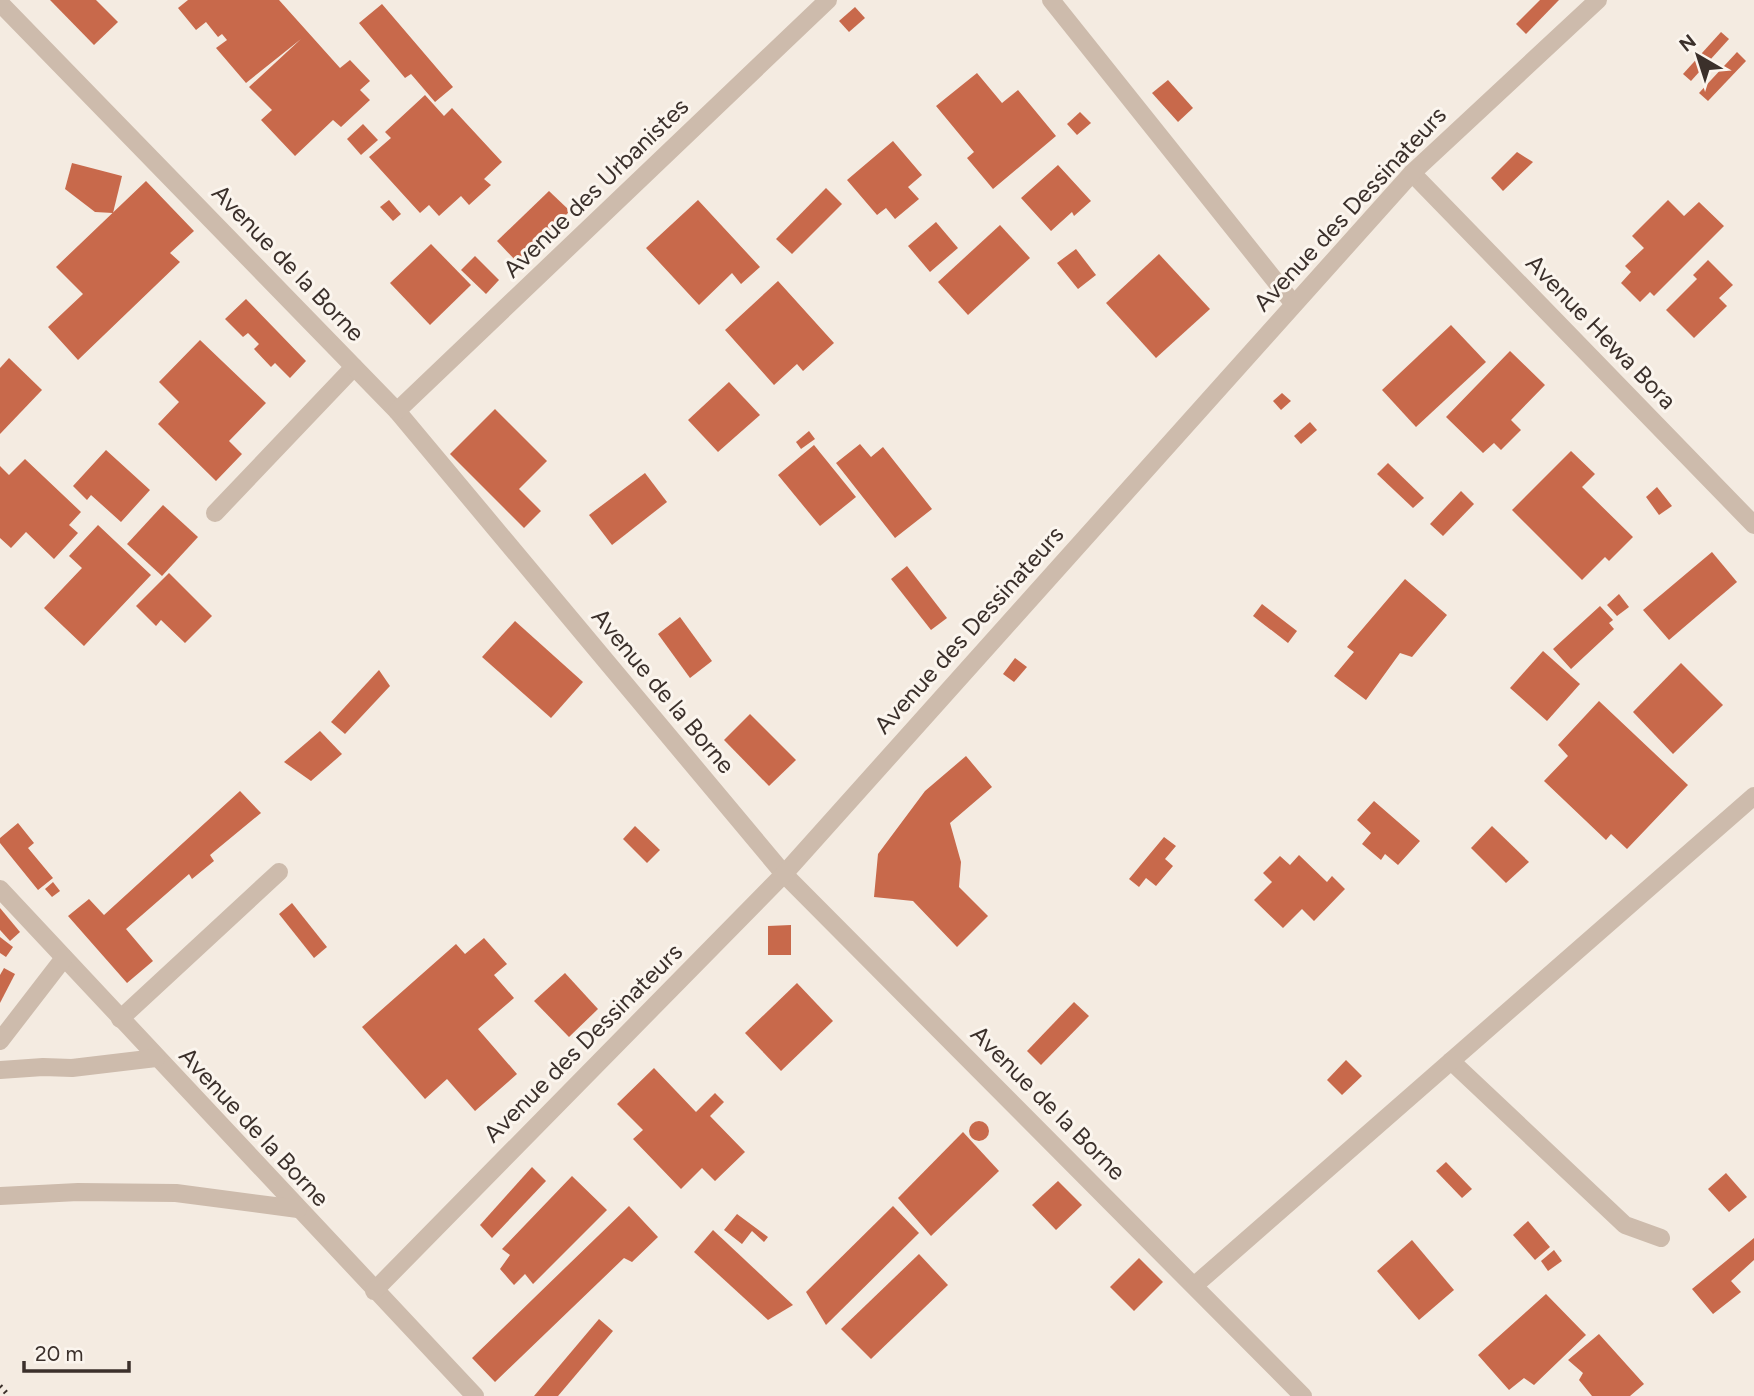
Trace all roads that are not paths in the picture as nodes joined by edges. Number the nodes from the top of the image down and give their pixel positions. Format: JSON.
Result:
{"nodes":[{"id":1,"x":828,"y":0,"type":"edge"},
{"id":2,"x":1051,"y":0,"type":"edge"},
{"id":3,"x":1598,"y":0,"type":"edge"},
{"id":4,"x":0,"y":3,"type":"edge"},
{"id":5,"x":1412,"y":173,"type":"junction"},
{"id":6,"x":1293,"y":303,"type":"junction"},
{"id":7,"x":354,"y":367,"type":"junction"},
{"id":8,"x":397,"y":411,"type":"junction"},
{"id":9,"x":215,"y":513,"type":"dead end"},
{"id":10,"x":1754,"y":525,"type":"edge"},
{"id":11,"x":1754,"y":796,"type":"edge"},
{"id":12,"x":279,"y":872,"type":"dead end"},
{"id":13,"x":784,"y":874,"type":"junction"},
{"id":14,"x":0,"y":888,"type":"edge"},
{"id":15,"x":64,"y":958,"type":"junction"},
{"id":16,"x":120,"y":1019,"type":"junction"},
{"id":17,"x":0,"y":1041,"type":"edge"},
{"id":18,"x":156,"y":1058,"type":"junction"},
{"id":19,"x":1451,"y":1061,"type":"junction"},
{"id":20,"x":0,"y":1070,"type":"edge"},
{"id":21,"x":0,"y":1196,"type":"edge"},
{"id":22,"x":298,"y":1209,"type":"junction"},
{"id":23,"x":1661,"y":1238,"type":"dead end"},
{"id":24,"x":1195,"y":1285,"type":"junction"},
{"id":25,"x":374,"y":1291,"type":"junction"},
{"id":26,"x":475,"y":1396,"type":"edge"},
{"id":27,"x":1303,"y":1396,"type":"edge"}],
"edges":[{"from":1,"to":8,"type":"street","name":"Avenue des Urbanistes"},
{"from":2,"to":6,"type":"street"},
{"from":3,"to":5,"type":"street","name":"Avenue des Dessinateurs"},
{"from":4,"to":7,"type":"street","name":"Avenue de la Borne"},
{"from":5,"to":6,"type":"street","name":"Avenue des Dessinateurs"},
{"from":5,"to":10,"type":"street","name":"Avenue Hewa Bora"},
{"from":6,"to":13,"type":"street","name":"Avenue des Dessinateurs"},
{"from":7,"to":8,"type":"street","name":"Avenue de la Borne"},
{"from":7,"to":9,"type":"street"},
{"from":8,"to":13,"type":"street","name":"Avenue de la Borne"},
{"from":11,"to":19,"type":"street"},
{"from":12,"to":16,"type":"street"},
{"from":13,"to":24,"type":"street","name":"Avenue de la Borne"},
{"from":13,"to":25,"type":"street","name":"Avenue des Dessinateurs"},
{"from":14,"to":15,"type":"street","name":"Avenue de la Borne"},
{"from":15,"to":16,"type":"street","name":"Avenue de la Borne"},
{"from":15,"to":17,"type":"street"},
{"from":16,"to":18,"type":"street","name":"Avenue de la Borne"},
{"from":18,"to":20,"type":"street"},
{"from":18,"to":22,"type":"street","name":"Avenue de la Borne"},
{"from":19,"to":23,"type":"street"},
{"from":19,"to":24,"type":"street"},
{"from":21,"to":22,"type":"street"},
{"from":22,"to":25,"type":"street","name":"Avenue de la Borne"},
{"from":24,"to":27,"type":"street","name":"Avenue de la Borne"},
{"from":25,"to":26,"type":"street","name":"Avenue de la Borne"}]}
